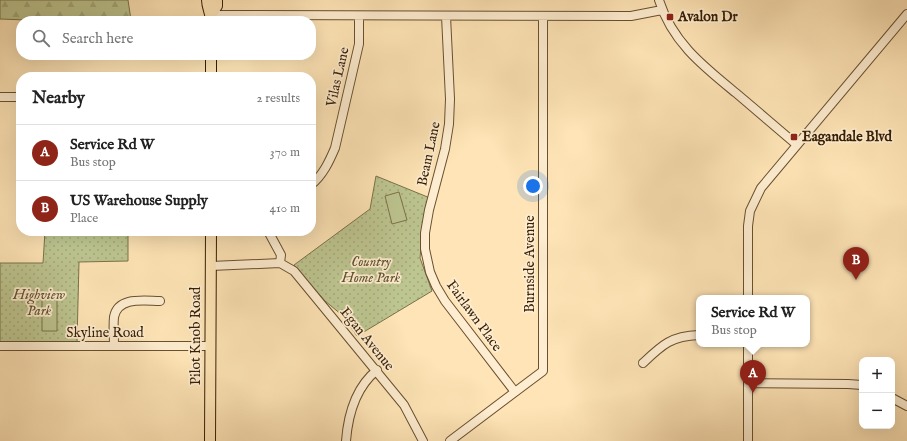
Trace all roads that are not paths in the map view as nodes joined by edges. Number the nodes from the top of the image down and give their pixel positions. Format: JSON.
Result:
{"nodes":[{"id":1,"x":207,"y":0,"type":"edge"},
{"id":2,"x":217,"y":0,"type":"edge"},
{"id":3,"x":659,"y":0,"type":"edge"},
{"id":4,"x":662,"y":10,"type":"junction"},
{"id":5,"x":907,"y":14,"type":"edge"},
{"id":6,"x":210,"y":16,"type":"edge"},
{"id":7,"x":212,"y":16,"type":"edge"},
{"id":8,"x":359,"y":16,"type":"junction"},
{"id":9,"x":446,"y":16,"type":"junction"},
{"id":10,"x":543,"y":16,"type":"junction"},
{"id":11,"x":316,"y":17,"type":"edge"},
{"id":12,"x":211,"y":60,"type":"edge"},
{"id":13,"x":211,"y":72,"type":"edge"},
{"id":14,"x":0,"y":97,"type":"edge"},
{"id":15,"x":16,"y":97,"type":"edge"},
{"id":16,"x":797,"y":145,"type":"junction"},
{"id":17,"x":316,"y":180,"type":"edge"},
{"id":18,"x":211,"y":236,"type":"edge"},
{"id":19,"x":271,"y":236,"type":"edge"},
{"id":20,"x":426,"y":249,"type":"joint"},
{"id":21,"x":280,"y":263,"type":"junction"},
{"id":22,"x":211,"y":266,"type":"junction"},
{"id":23,"x":748,"y":295,"type":"edge"},
{"id":24,"x":160,"y":301,"type":"dead end"},
{"id":25,"x":696,"y":335,"type":"edge"},
{"id":26,"x":0,"y":346,"type":"edge"},
{"id":27,"x":114,"y":346,"type":"junction"},
{"id":28,"x":210,"y":346,"type":"junction"},
{"id":29,"x":748,"y":347,"type":"edge"},
{"id":30,"x":643,"y":363,"type":"dead end"},
{"id":31,"x":377,"y":370,"type":"junction"},
{"id":32,"x":748,"y":383,"type":"junction"},
{"id":33,"x":859,"y":385,"type":"edge"},
{"id":34,"x":515,"y":392,"type":"junction"},
{"id":35,"x":895,"y":400,"type":"edge"},
{"id":36,"x":907,"y":406,"type":"edge"},
{"id":37,"x":210,"y":441,"type":"edge"},
{"id":38,"x":346,"y":441,"type":"edge"},
{"id":39,"x":423,"y":441,"type":"edge"},
{"id":40,"x":450,"y":441,"type":"edge"},
{"id":41,"x":748,"y":441,"type":"edge"}],
"edges":[{"from":1,"to":6,"type":"main road"},
{"from":2,"to":7,"type":"main road"},
{"from":3,"to":4,"type":"street"},
{"from":4,"to":10,"type":"street"},
{"from":4,"to":16,"type":"street"},
{"from":5,"to":16,"type":"street"},
{"from":8,"to":9,"type":"street"},
{"from":8,"to":11,"type":"street"},
{"from":8,"to":17,"type":"street","name":"Vilas Lane"},
{"from":9,"to":10,"type":"street"},
{"from":9,"to":20,"type":"street","name":"Beam Lane"},
{"from":10,"to":34,"type":"street","name":"Burnside Avenue"},
{"from":12,"to":13,"type":"main road"},
{"from":14,"to":15,"type":"street"},
{"from":16,"to":23,"type":"street"},
{"from":18,"to":22,"type":"main road","name":"Pilot Knob Road"},
{"from":19,"to":21,"type":"street"},
{"from":20,"to":34,"type":"street","name":"Fairlawn Place"},
{"from":21,"to":22,"type":"street"},
{"from":21,"to":31,"type":"street","name":"Egan Avenue"},
{"from":22,"to":28,"type":"main road","name":"Pilot Knob Road"},
{"from":24,"to":27,"type":"street"},
{"from":25,"to":30,"type":"street"},
{"from":26,"to":27,"type":"street","name":"Skyline Road"},
{"from":27,"to":28,"type":"street","name":"Skyline Road"},
{"from":28,"to":37,"type":"main road","name":"Pilot Knob Road"},
{"from":29,"to":32,"type":"street"},
{"from":31,"to":38,"type":"street"},
{"from":31,"to":39,"type":"street","name":"Egan Avenue"},
{"from":32,"to":33,"type":"street"},
{"from":32,"to":41,"type":"street"},
{"from":34,"to":40,"type":"street","name":"Burnside Avenue"},
{"from":35,"to":36,"type":"street"}]}
